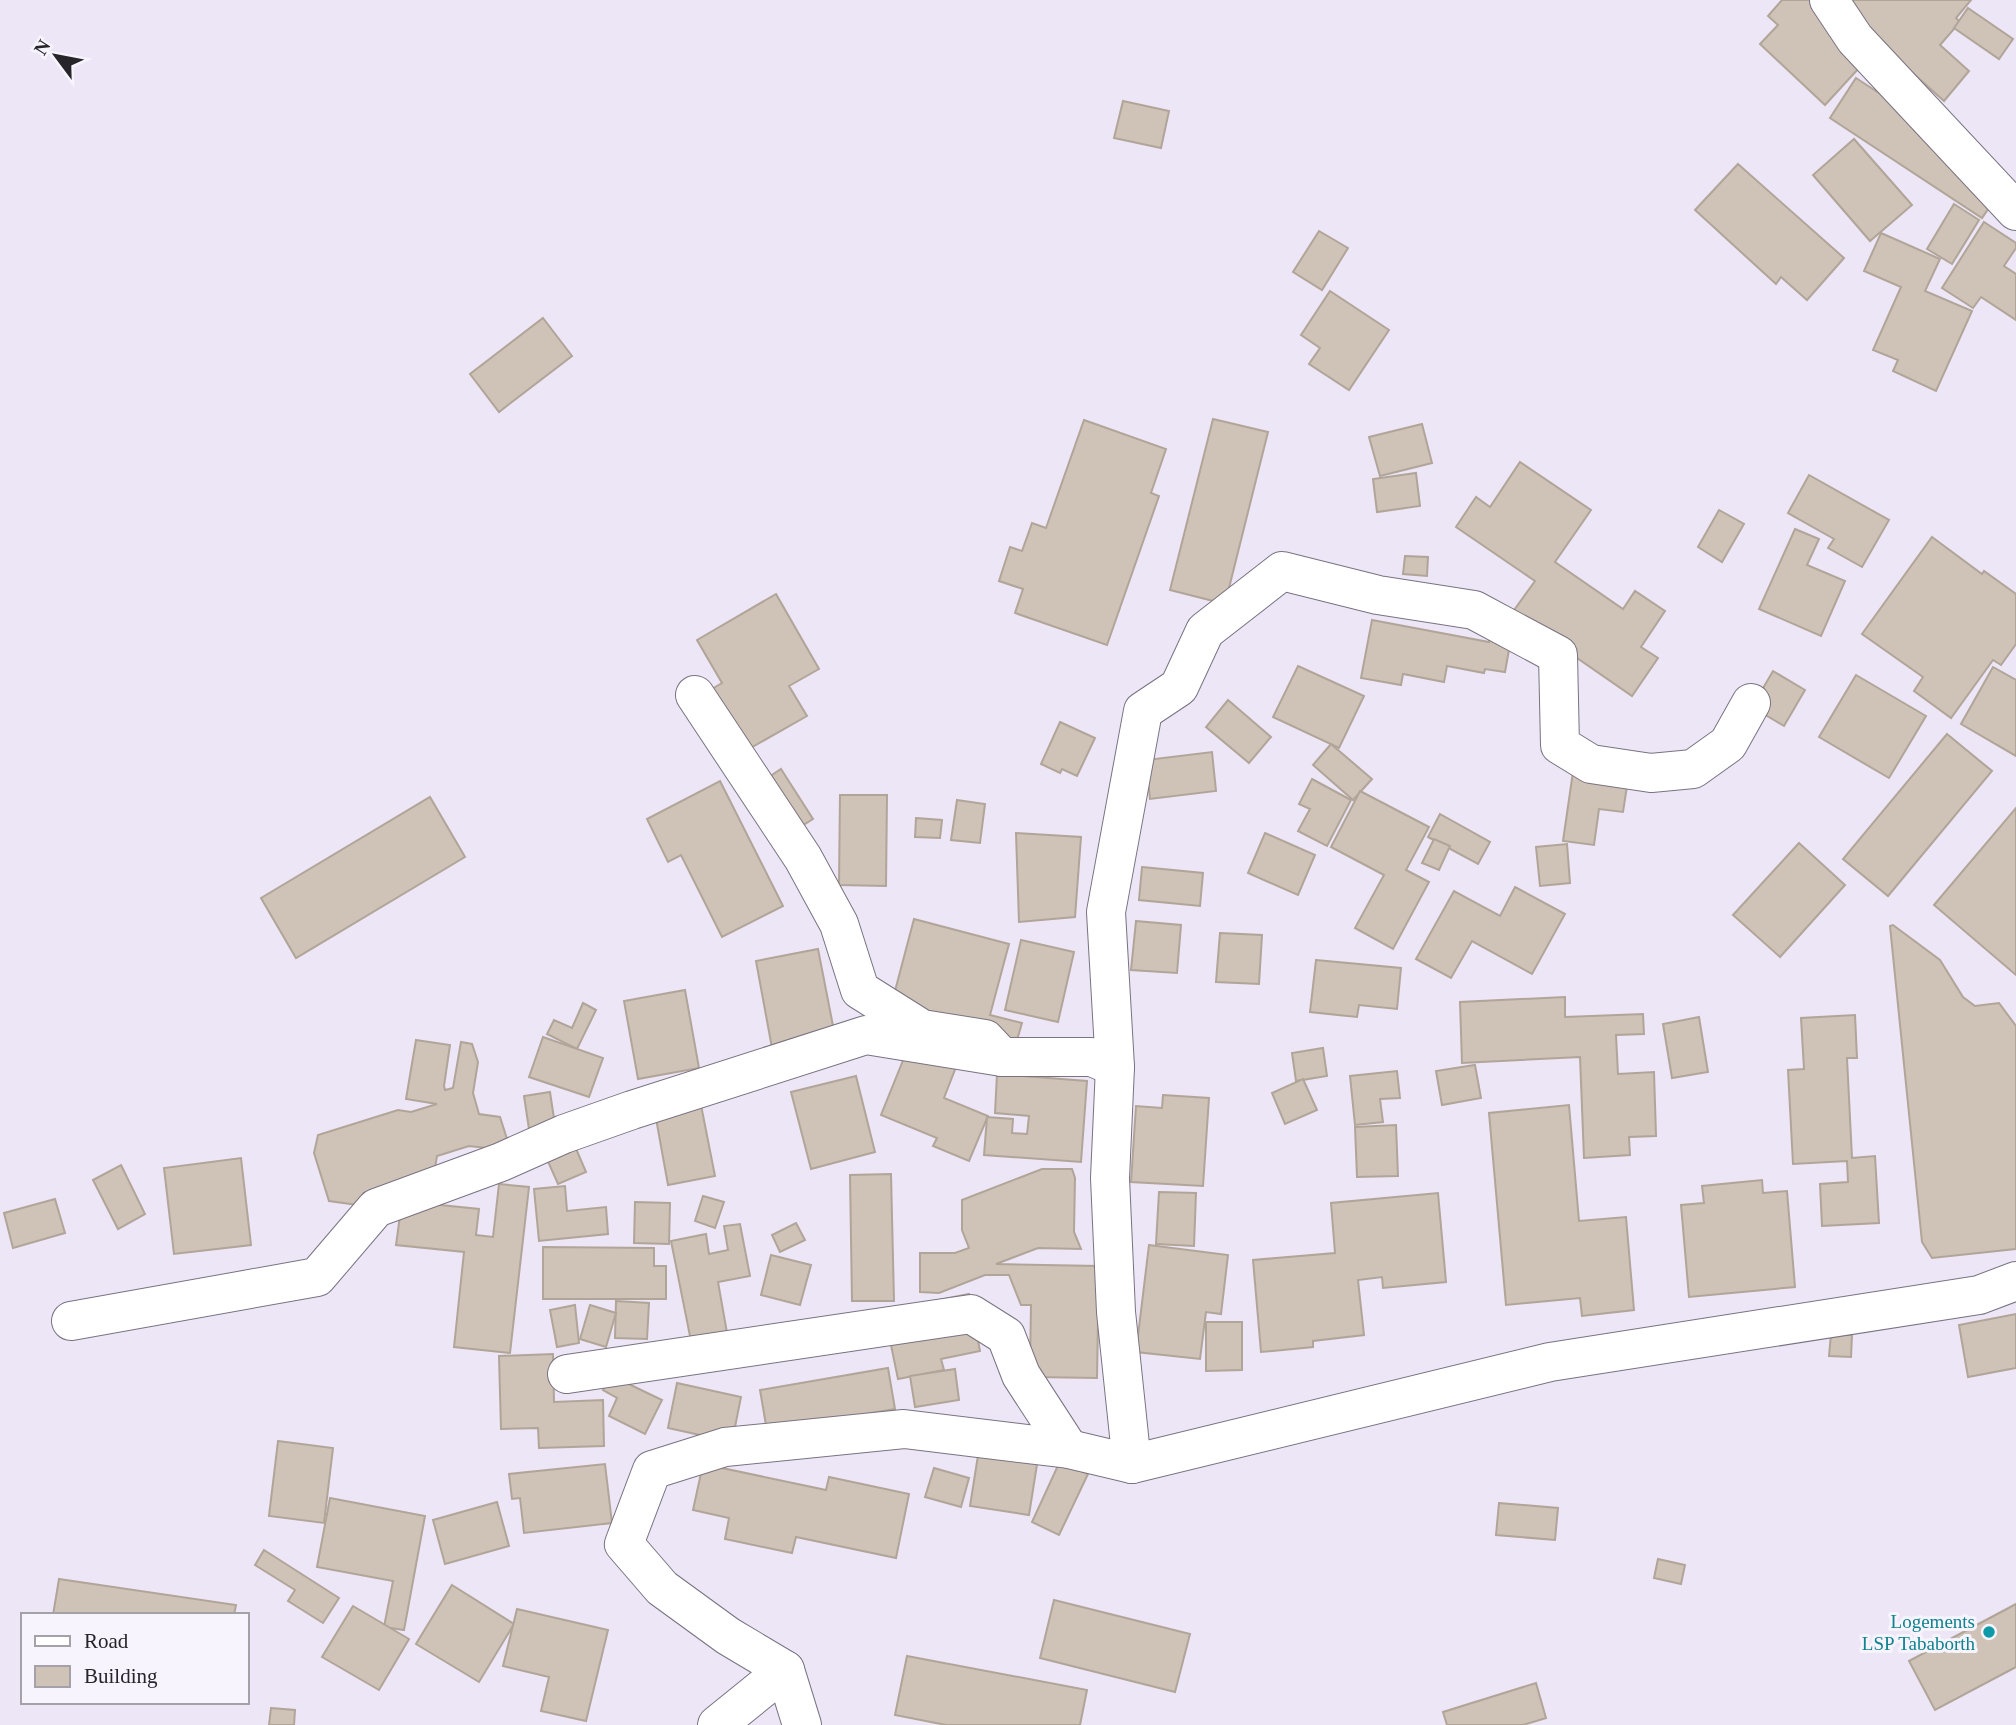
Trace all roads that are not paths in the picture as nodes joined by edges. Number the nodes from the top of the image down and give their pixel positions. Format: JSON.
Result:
{"nodes":[{"id":1,"x":1829,"y":0,"type":"edge"},
{"id":2,"x":2016,"y":211,"type":"edge"},
{"id":3,"x":695,"y":695,"type":"dead end"},
{"id":4,"x":1751,"y":703,"type":"dead end"},
{"id":5,"x":1002,"y":1056,"type":"junction"},
{"id":6,"x":1115,"y":1067,"type":"junction"},
{"id":7,"x":2016,"y":1281,"type":"edge"},
{"id":8,"x":71,"y":1321,"type":"dead end"},
{"id":9,"x":567,"y":1374,"type":"dead end"},
{"id":10,"x":1069,"y":1448,"type":"junction"},
{"id":11,"x":1132,"y":1464,"type":"junction"},
{"id":12,"x":786,"y":1670,"type":"junction"},
{"id":13,"x":717,"y":1725,"type":"edge"},
{"id":14,"x":802,"y":1725,"type":"edge"}],
"edges":[{"from":1,"to":2,"type":"street"},
{"from":3,"to":5,"type":"street"},
{"from":4,"to":6,"type":"street"},
{"from":5,"to":6,"type":"street"},
{"from":5,"to":8,"type":"street"},
{"from":6,"to":11,"type":"street"},
{"from":7,"to":11,"type":"street"},
{"from":9,"to":10,"type":"street"},
{"from":10,"to":11,"type":"street"},
{"from":10,"to":12,"type":"street"},
{"from":12,"to":13,"type":"street"},
{"from":12,"to":14,"type":"street"}]}
